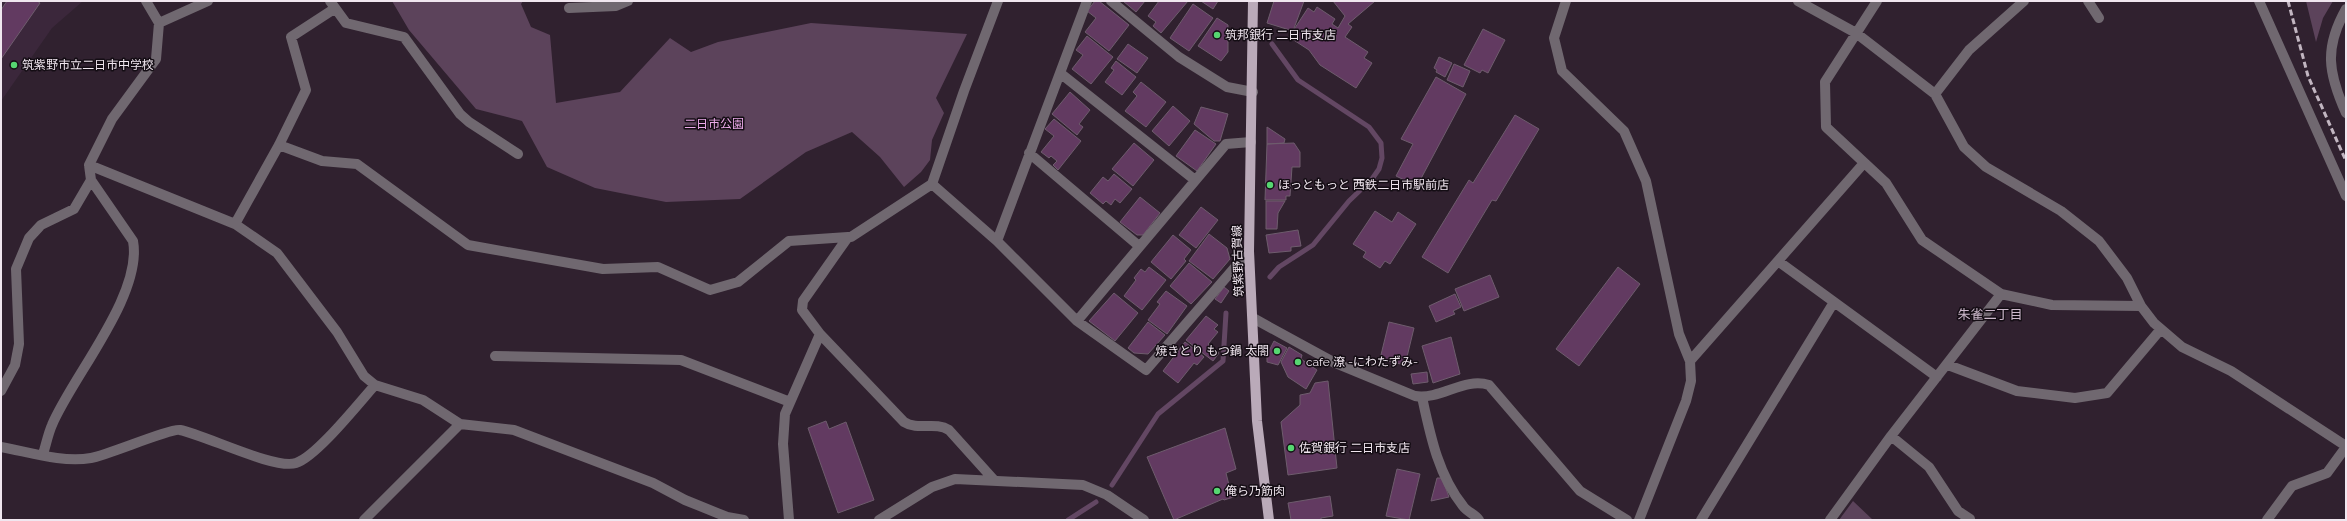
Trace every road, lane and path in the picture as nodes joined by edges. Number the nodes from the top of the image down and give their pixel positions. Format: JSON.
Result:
{"nodes":[{"id":1,"x":146,"y":1,"type":"edge"},
{"id":2,"x":208,"y":1,"type":"edge"},
{"id":3,"x":628,"y":1,"type":"edge"},
{"id":4,"x":998,"y":1,"type":"edge"},
{"id":5,"x":1086,"y":1,"type":"edge"},
{"id":6,"x":1111,"y":1,"type":"edge"},
{"id":7,"x":1253,"y":1,"type":"edge"},
{"id":8,"x":1566,"y":1,"type":"edge"},
{"id":9,"x":1798,"y":1,"type":"edge"},
{"id":10,"x":1877,"y":1,"type":"edge"},
{"id":11,"x":2024,"y":1,"type":"edge"},
{"id":12,"x":2088,"y":1,"type":"edge"},
{"id":13,"x":2260,"y":1,"type":"edge"},
{"id":14,"x":332,"y":5,"type":"edge"},
{"id":15,"x":568,"y":8,"type":"dead end"},
{"id":16,"x":2346,"y":9,"type":"edge"},
{"id":17,"x":2099,"y":18,"type":"dead end"},
{"id":18,"x":159,"y":23,"type":"junction"},
{"id":19,"x":2343,"y":24,"type":"edge"},
{"id":20,"x":1856,"y":33,"type":"junction"},
{"id":21,"x":1060,"y":72,"type":"junction"},
{"id":22,"x":1253,"y":92,"type":"junction"},
{"id":23,"x":1935,"y":94,"type":"junction"},
{"id":24,"x":2346,"y":113,"type":"edge"},
{"id":25,"x":1251,"y":142,"type":"junction"},
{"id":26,"x":279,"y":145,"type":"junction"},
{"id":27,"x":1029,"y":153,"type":"junction"},
{"id":28,"x":518,"y":154,"type":"dead end"},
{"id":29,"x":1864,"y":163,"type":"junction"},
{"id":30,"x":89,"y":165,"type":"junction"},
{"id":31,"x":91,"y":180,"type":"junction"},
{"id":32,"x":1195,"y":180,"type":"junction"},
{"id":33,"x":932,"y":184,"type":"junction"},
{"id":34,"x":2346,"y":196,"type":"edge"},
{"id":35,"x":234,"y":224,"type":"junction"},
{"id":36,"x":848,"y":238,"type":"junction"},
{"id":37,"x":997,"y":241,"type":"junction"},
{"id":38,"x":1139,"y":246,"type":"junction"},
{"id":39,"x":1249,"y":251,"type":"junction"},
{"id":40,"x":1778,"y":261,"type":"junction"},
{"id":41,"x":2001,"y":294,"type":"junction"},
{"id":42,"x":1834,"y":302,"type":"junction"},
{"id":43,"x":2141,"y":306,"type":"junction"},
{"id":44,"x":1253,"y":318,"type":"junction"},
{"id":45,"x":1078,"y":321,"type":"junction"},
{"id":46,"x":2161,"y":329,"type":"junction"},
{"id":47,"x":820,"y":334,"type":"junction"},
{"id":48,"x":495,"y":356,"type":"dead end"},
{"id":49,"x":1690,"y":361,"type":"junction"},
{"id":50,"x":1948,"y":365,"type":"junction"},
{"id":51,"x":1937,"y":377,"type":"junction"},
{"id":52,"x":375,"y":385,"type":"junction"},
{"id":53,"x":1,"y":391,"type":"edge"},
{"id":54,"x":1422,"y":397,"type":"junction"},
{"id":55,"x":790,"y":402,"type":"junction"},
{"id":56,"x":460,"y":424,"type":"junction"},
{"id":57,"x":1891,"y":436,"type":"junction"},
{"id":58,"x":1,"y":447,"type":"edge"},
{"id":59,"x":2346,"y":447,"type":"edge"},
{"id":60,"x":43,"y":454,"type":"junction"},
{"id":61,"x":2342,"y":462,"type":"edge"},
{"id":62,"x":994,"y":480,"type":"junction"},
{"id":63,"x":1970,"y":519,"type":"edge"},
{"id":64,"x":364,"y":520,"type":"edge"},
{"id":65,"x":744,"y":520,"type":"edge"},
{"id":66,"x":789,"y":520,"type":"edge"},
{"id":67,"x":879,"y":520,"type":"edge"},
{"id":68,"x":1144,"y":520,"type":"edge"},
{"id":69,"x":1270,"y":520,"type":"edge"},
{"id":70,"x":1479,"y":520,"type":"edge"},
{"id":71,"x":1627,"y":520,"type":"edge"},
{"id":72,"x":1639,"y":520,"type":"edge"},
{"id":73,"x":1701,"y":520,"type":"edge"},
{"id":74,"x":1830,"y":520,"type":"edge"},
{"id":75,"x":2267,"y":520,"type":"edge"}],
"edges":[{"from":1,"to":18,"type":"street"},
{"from":2,"to":18,"type":"street"},
{"from":3,"to":15,"type":"street"},
{"from":4,"to":33,"type":"street"},
{"from":5,"to":21,"type":"street"},
{"from":6,"to":22,"type":"street"},
{"from":7,"to":22,"type":"main road","name":"筑紫野古賀線"},
{"from":8,"to":49,"type":"street"},
{"from":9,"to":20,"type":"street"},
{"from":10,"to":20,"type":"street"},
{"from":11,"to":23,"type":"street"},
{"from":12,"to":17,"type":"street"},
{"from":13,"to":34,"type":"street"},
{"from":14,"to":26,"type":"street"},
{"from":14,"to":28,"type":"street"},
{"from":16,"to":19,"type":"street"},
{"from":18,"to":30,"type":"street"},
{"from":19,"to":24,"type":"street"},
{"from":20,"to":23,"type":"street"},
{"from":20,"to":29,"type":"street"},
{"from":21,"to":27,"type":"street"},
{"from":21,"to":32,"type":"street"},
{"from":22,"to":25,"type":"main road","name":"筑紫野古賀線"},
{"from":23,"to":43,"type":"street"},
{"from":25,"to":32,"type":"street"},
{"from":25,"to":39,"type":"main road","name":"筑紫野古賀線"},
{"from":26,"to":35,"type":"street"},
{"from":26,"to":36,"type":"street"},
{"from":27,"to":37,"type":"street"},
{"from":27,"to":38,"type":"street"},
{"from":29,"to":40,"type":"street"},
{"from":29,"to":41,"type":"street"},
{"from":30,"to":31,"type":"street"},
{"from":30,"to":35,"type":"street"},
{"from":31,"to":53,"type":"street"},
{"from":31,"to":60,"type":"street"},
{"from":32,"to":38,"type":"street"},
{"from":33,"to":36,"type":"street"},
{"from":33,"to":37,"type":"street"},
{"from":35,"to":52,"type":"street"},
{"from":36,"to":47,"type":"street"},
{"from":37,"to":45,"type":"street"},
{"from":38,"to":45,"type":"street"},
{"from":39,"to":44,"type":"main road","name":"筑紫野古賀線"},
{"from":39,"to":45,"type":"street"},
{"from":40,"to":42,"type":"street"},
{"from":40,"to":49,"type":"street"},
{"from":41,"to":43,"type":"street"},
{"from":41,"to":50,"type":"street"},
{"from":42,"to":51,"type":"street"},
{"from":42,"to":73,"type":"street"},
{"from":43,"to":46,"type":"street"},
{"from":44,"to":54,"type":"street"},
{"from":44,"to":69,"type":"main road","name":"筑紫野古賀線"},
{"from":46,"to":50,"type":"street"},
{"from":46,"to":59,"type":"street"},
{"from":47,"to":55,"type":"street"},
{"from":47,"to":62,"type":"street"},
{"from":48,"to":55,"type":"street"},
{"from":49,"to":72,"type":"street"},
{"from":50,"to":51,"type":"street"},
{"from":51,"to":57,"type":"street"},
{"from":52,"to":56,"type":"street"},
{"from":52,"to":60,"type":"street"},
{"from":54,"to":70,"type":"street"},
{"from":54,"to":71,"type":"street"},
{"from":55,"to":66,"type":"street"},
{"from":56,"to":64,"type":"street"},
{"from":56,"to":65,"type":"street"},
{"from":57,"to":63,"type":"street"},
{"from":57,"to":74,"type":"street"},
{"from":58,"to":60,"type":"street"},
{"from":59,"to":61,"type":"street"},
{"from":61,"to":75,"type":"street"},
{"from":62,"to":67,"type":"street"},
{"from":62,"to":68,"type":"street"}]}
